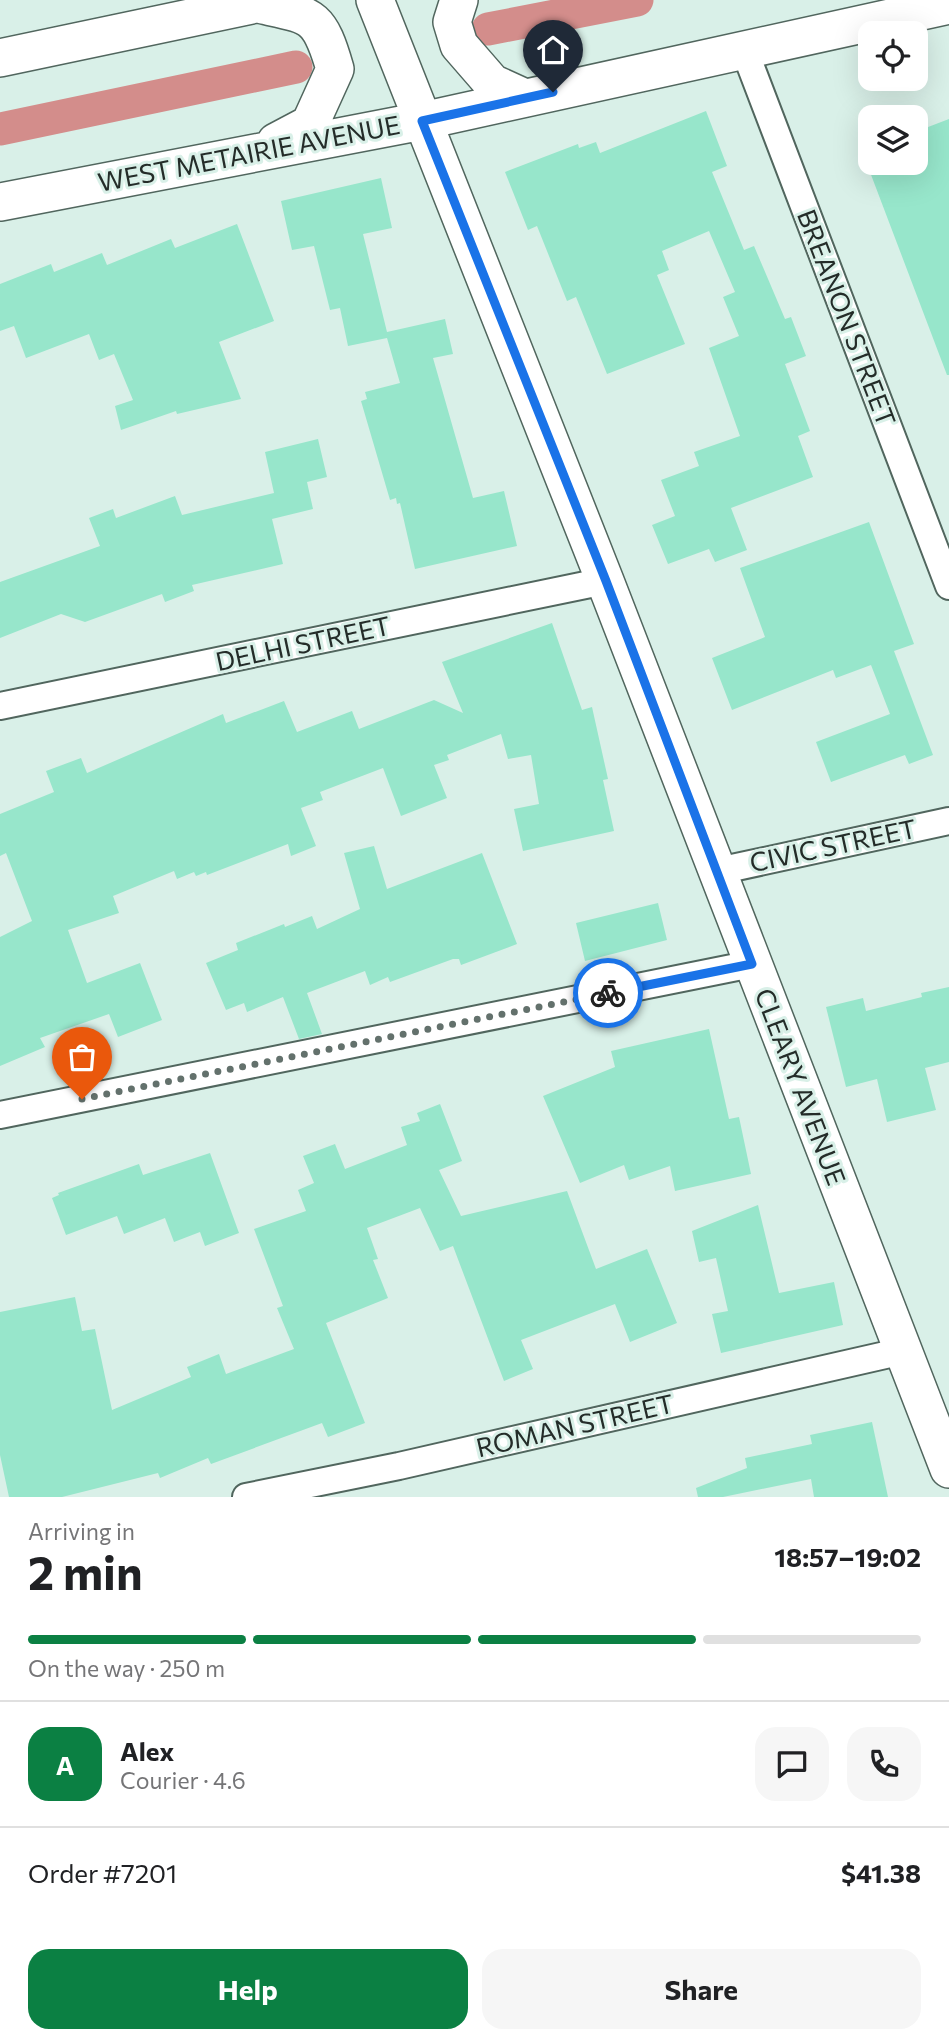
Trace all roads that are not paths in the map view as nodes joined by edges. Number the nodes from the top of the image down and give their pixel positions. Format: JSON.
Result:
{"nodes":[{"id":1,"x":375,"y":0,"type":"edge"},
{"id":2,"x":459,"y":0,"type":"edge"},
{"id":3,"x":266,"y":2,"type":"edge"},
{"id":4,"x":942,"y":5,"type":"edge"},
{"id":5,"x":744,"y":49,"type":"junction"},
{"id":6,"x":0,"y":58,"type":"edge"},
{"id":7,"x":525,"y":98,"type":"junction"},
{"id":8,"x":422,"y":121,"type":"junction"},
{"id":9,"x":256,"y":153,"type":"junction"},
{"id":10,"x":0,"y":202,"type":"edge"},
{"id":11,"x":606,"y":581,"type":"junction"},
{"id":12,"x":949,"y":586,"type":"edge"},
{"id":13,"x":0,"y":706,"type":"edge"},
{"id":14,"x":949,"y":821,"type":"edge"},
{"id":15,"x":718,"y":871,"type":"junction"},
{"id":16,"x":752,"y":964,"type":"junction"},
{"id":17,"x":0,"y":1115,"type":"edge"},
{"id":18,"x":903,"y":1351,"type":"junction"},
{"id":19,"x":948,"y":1463,"type":"edge"},
{"id":20,"x":247,"y":1497,"type":"edge"}],
"edges":[{"from":1,"to":8,"type":"main road","name":"CLEARY AVENUE"},
{"from":2,"to":7,"type":"main road"},
{"from":3,"to":6,"type":"main road"},
{"from":3,"to":9,"type":"main road"},
{"from":4,"to":5,"type":"main road","name":"WEST METAIRIE AVENUE"},
{"from":5,"to":7,"type":"main road","name":"WEST METAIRIE AVENUE"},
{"from":5,"to":12,"type":"street","name":"BREANON STREET"},
{"from":7,"to":8,"type":"main road","name":"WEST METAIRIE AVENUE"},
{"from":8,"to":9,"type":"main road","name":"WEST METAIRIE AVENUE"},
{"from":8,"to":11,"type":"main road","name":"CLEARY AVENUE"},
{"from":9,"to":10,"type":"main road","name":"WEST METAIRIE AVENUE"},
{"from":11,"to":13,"type":"street","name":"DELHI STREET"},
{"from":11,"to":15,"type":"main road","name":"CLEARY AVENUE"},
{"from":14,"to":15,"type":"street","name":"CIVIC STREET"},
{"from":15,"to":16,"type":"main road","name":"CLEARY AVENUE"},
{"from":16,"to":17,"type":"street"},
{"from":16,"to":18,"type":"main road","name":"CLEARY AVENUE"},
{"from":18,"to":19,"type":"main road","name":"CLEARY AVENUE"},
{"from":18,"to":20,"type":"street","name":"ROMAN STREET"}]}
